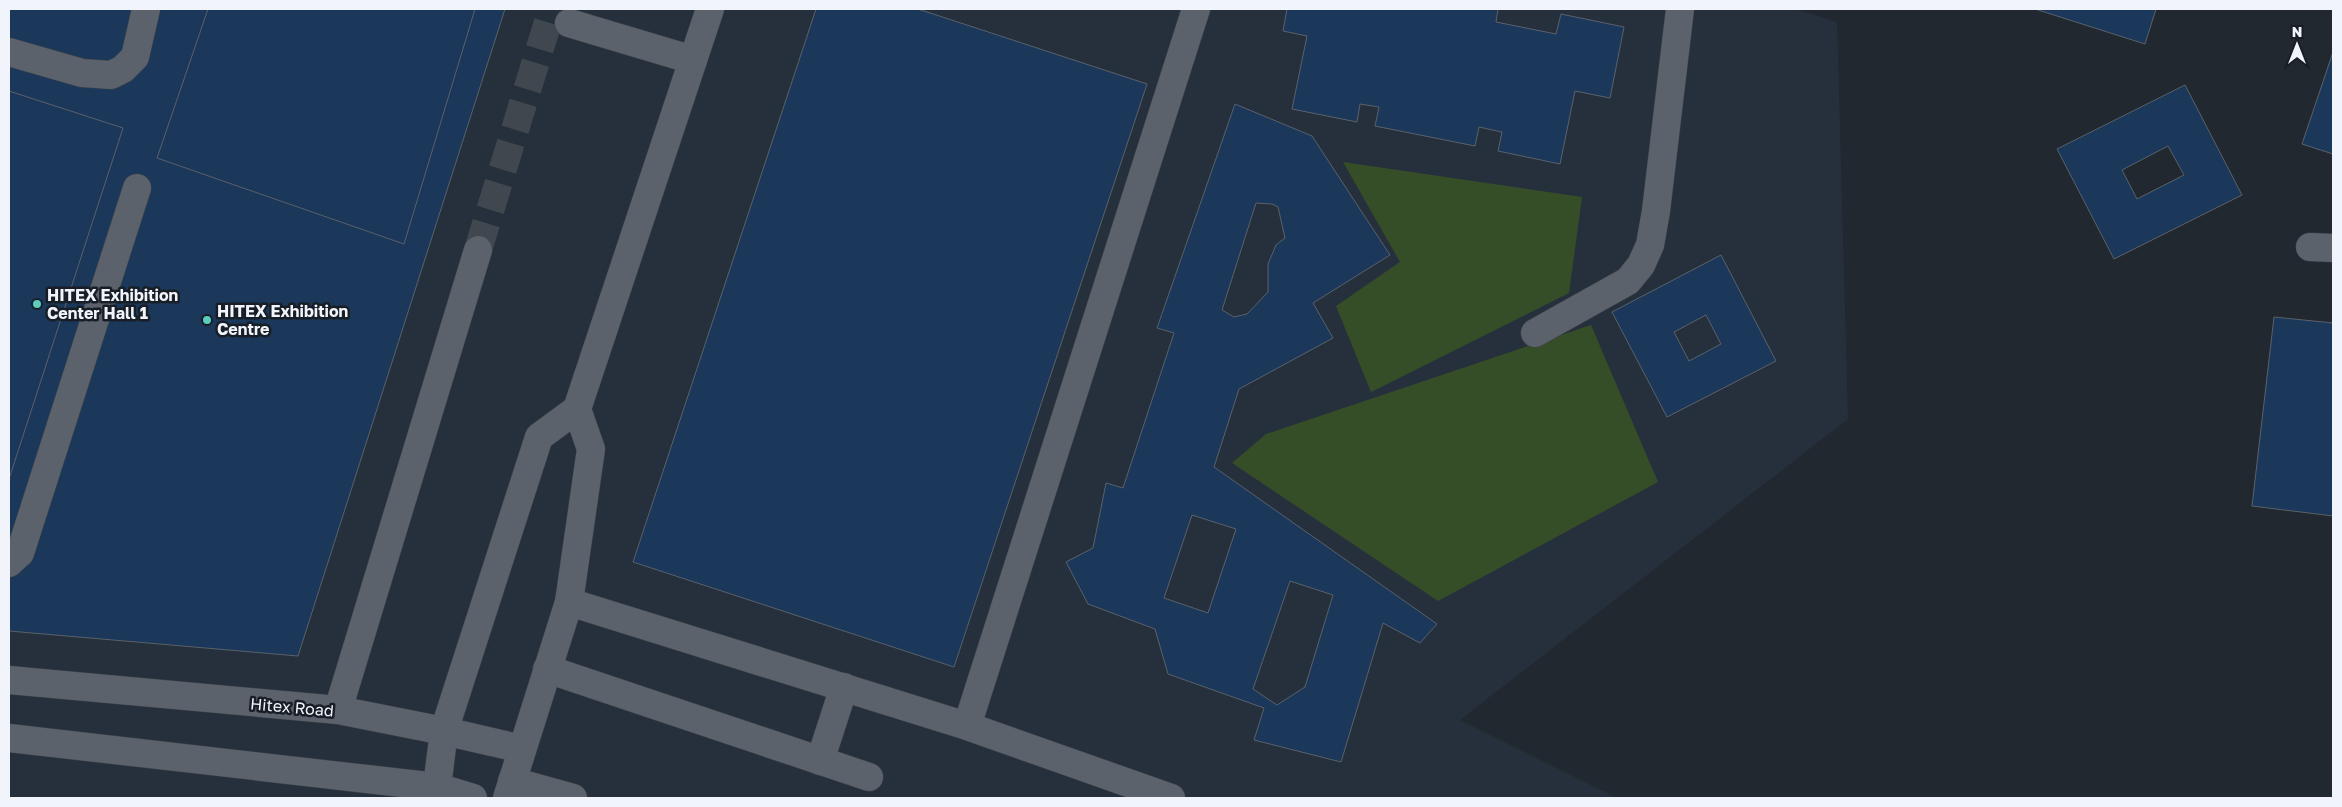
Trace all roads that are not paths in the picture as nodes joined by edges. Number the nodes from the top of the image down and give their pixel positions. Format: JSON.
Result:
{"nodes":[{"id":1,"x":146,"y":9,"type":"edge"},
{"id":2,"x":710,"y":9,"type":"edge"},
{"id":3,"x":1196,"y":9,"type":"edge"},
{"id":4,"x":1680,"y":9,"type":"edge"},
{"id":5,"x":569,"y":23,"type":"dead end"},
{"id":6,"x":9,"y":52,"type":"edge"},
{"id":7,"x":693,"y":60,"type":"junction"},
{"id":8,"x":137,"y":188,"type":"dead end"},
{"id":9,"x":478,"y":250,"type":"tunnel mouth"},
{"id":10,"x":1535,"y":333,"type":"dead end"},
{"id":11,"x":577,"y":409,"type":"junction"},
{"id":12,"x":9,"y":562,"type":"edge"},
{"id":13,"x":569,"y":602,"type":"junction"},
{"id":14,"x":548,"y":669,"type":"junction"},
{"id":15,"x":9,"y":680,"type":"edge"},
{"id":16,"x":844,"y":688,"type":"junction"},
{"id":17,"x":338,"y":710,"type":"junction"},
{"id":18,"x":967,"y":726,"type":"junction"},
{"id":19,"x":444,"y":731,"type":"junction"},
{"id":20,"x":9,"y":738,"type":"edge"},
{"id":21,"x":522,"y":749,"type":"junction"},
{"id":22,"x":820,"y":761,"type":"junction"},
{"id":23,"x":869,"y":777,"type":"dead end"},
{"id":24,"x":509,"y":790,"type":"edge"},
{"id":25,"x":440,"y":792,"type":"edge"},
{"id":26,"x":473,"y":798,"type":"edge"},
{"id":27,"x":573,"y":798,"type":"edge"},
{"id":28,"x":1171,"y":798,"type":"edge"}],
"edges":[{"from":1,"to":6,"type":"lane"},
{"from":2,"to":7,"type":"lane"},
{"from":3,"to":18,"type":"lane"},
{"from":4,"to":10,"type":"lane"},
{"from":5,"to":7,"type":"lane"},
{"from":7,"to":11,"type":"lane"},
{"from":8,"to":12,"type":"lane"},
{"from":9,"to":17,"type":"lane"},
{"from":11,"to":13,"type":"lane"},
{"from":11,"to":19,"type":"lane"},
{"from":13,"to":14,"type":"lane"},
{"from":13,"to":16,"type":"lane"},
{"from":14,"to":21,"type":"lane"},
{"from":14,"to":22,"type":"lane"},
{"from":15,"to":17,"type":"lane","name":"Hitex Road"},
{"from":16,"to":18,"type":"lane"},
{"from":16,"to":22,"type":"lane"},
{"from":17,"to":19,"type":"lane","name":"Hitex Road"},
{"from":18,"to":28,"type":"lane"},
{"from":19,"to":21,"type":"lane","name":"Hitex Road"},
{"from":19,"to":25,"type":"lane"},
{"from":20,"to":25,"type":"lane"},
{"from":21,"to":24,"type":"lane"},
{"from":22,"to":23,"type":"lane"},
{"from":24,"to":27,"type":"lane"},
{"from":25,"to":26,"type":"lane"}]}
